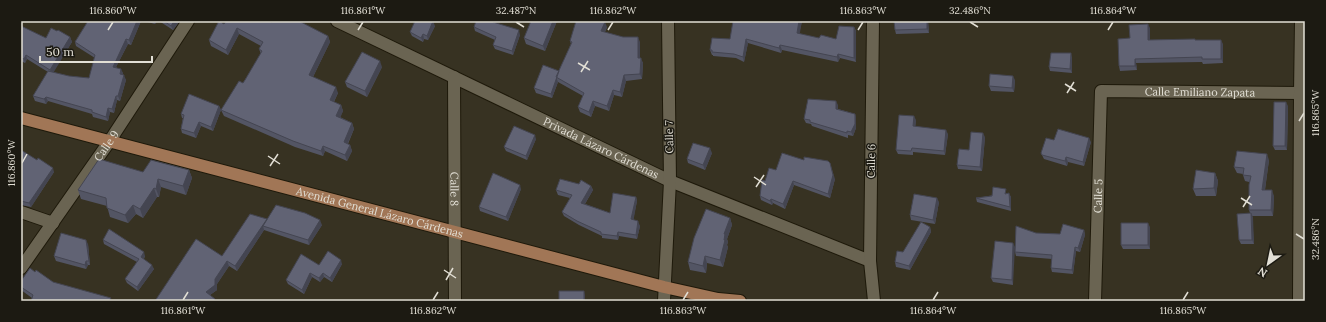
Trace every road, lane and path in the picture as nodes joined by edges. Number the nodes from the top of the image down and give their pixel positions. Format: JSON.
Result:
{"nodes":[{"id":1,"x":188,"y":21,"type":"edge"},
{"id":2,"x":337,"y":21,"type":"edge"},
{"id":3,"x":668,"y":21,"type":"edge"},
{"id":4,"x":873,"y":21,"type":"edge"},
{"id":5,"x":1302,"y":21,"type":"edge"},
{"id":6,"x":454,"y":77,"type":"junction"},
{"id":7,"x":1101,"y":91,"type":"joint"},
{"id":8,"x":1300,"y":92,"type":"junction"},
{"id":9,"x":21,"y":118,"type":"edge"},
{"id":10,"x":109,"y":142,"type":"junction"},
{"id":11,"x":670,"y":181,"type":"junction"},
{"id":12,"x":21,"y":212,"type":"edge"},
{"id":13,"x":52,"y":223,"type":"junction"},
{"id":14,"x":454,"y":231,"type":"junction"},
{"id":15,"x":870,"y":261,"type":"junction"},
{"id":16,"x":21,"y":268,"type":"edge"},
{"id":17,"x":664,"y":287,"type":"junction"},
{"id":18,"x":455,"y":301,"type":"edge"},
{"id":19,"x":664,"y":301,"type":"edge"},
{"id":20,"x":740,"y":301,"type":"edge"},
{"id":21,"x":874,"y":301,"type":"edge"},
{"id":22,"x":1095,"y":301,"type":"edge"},
{"id":23,"x":1298,"y":301,"type":"edge"}],
"edges":[{"from":1,"to":10,"type":"street","name":"Calle 9"},
{"from":2,"to":6,"type":"street","name":"Privada Lázaro Cárdenas"},
{"from":3,"to":11,"type":"street","name":"Calle 7"},
{"from":4,"to":15,"type":"street","name":"Calle 6"},
{"from":5,"to":8,"type":"street"},
{"from":6,"to":11,"type":"street","name":"Privada Lázaro Cárdenas"},
{"from":6,"to":14,"type":"street","name":"Calle 8"},
{"from":7,"to":8,"type":"street","name":"Calle Emiliano Zapata"},
{"from":7,"to":22,"type":"street","name":"Calle 5"},
{"from":8,"to":23,"type":"street"},
{"from":9,"to":10,"type":"main road","name":"Avenida General Lázaro Cárdenas"},
{"from":10,"to":13,"type":"street","name":"Calle 9"},
{"from":10,"to":14,"type":"main road","name":"Avenida General Lázaro Cárdenas"},
{"from":11,"to":15,"type":"street","name":"Privada Lázaro Cárdenas"},
{"from":11,"to":17,"type":"street","name":"Calle 7"},
{"from":12,"to":13,"type":"street"},
{"from":13,"to":16,"type":"street","name":"Calle 9"},
{"from":14,"to":17,"type":"main road","name":"Avenida General Lázaro Cárdenas"},
{"from":14,"to":18,"type":"street","name":"Calle 8"},
{"from":15,"to":21,"type":"street","name":"Calle 6"},
{"from":17,"to":19,"type":"street","name":"Calle 7"},
{"from":17,"to":20,"type":"main road","name":"Avenida General Lázaro Cárdenas"}]}
